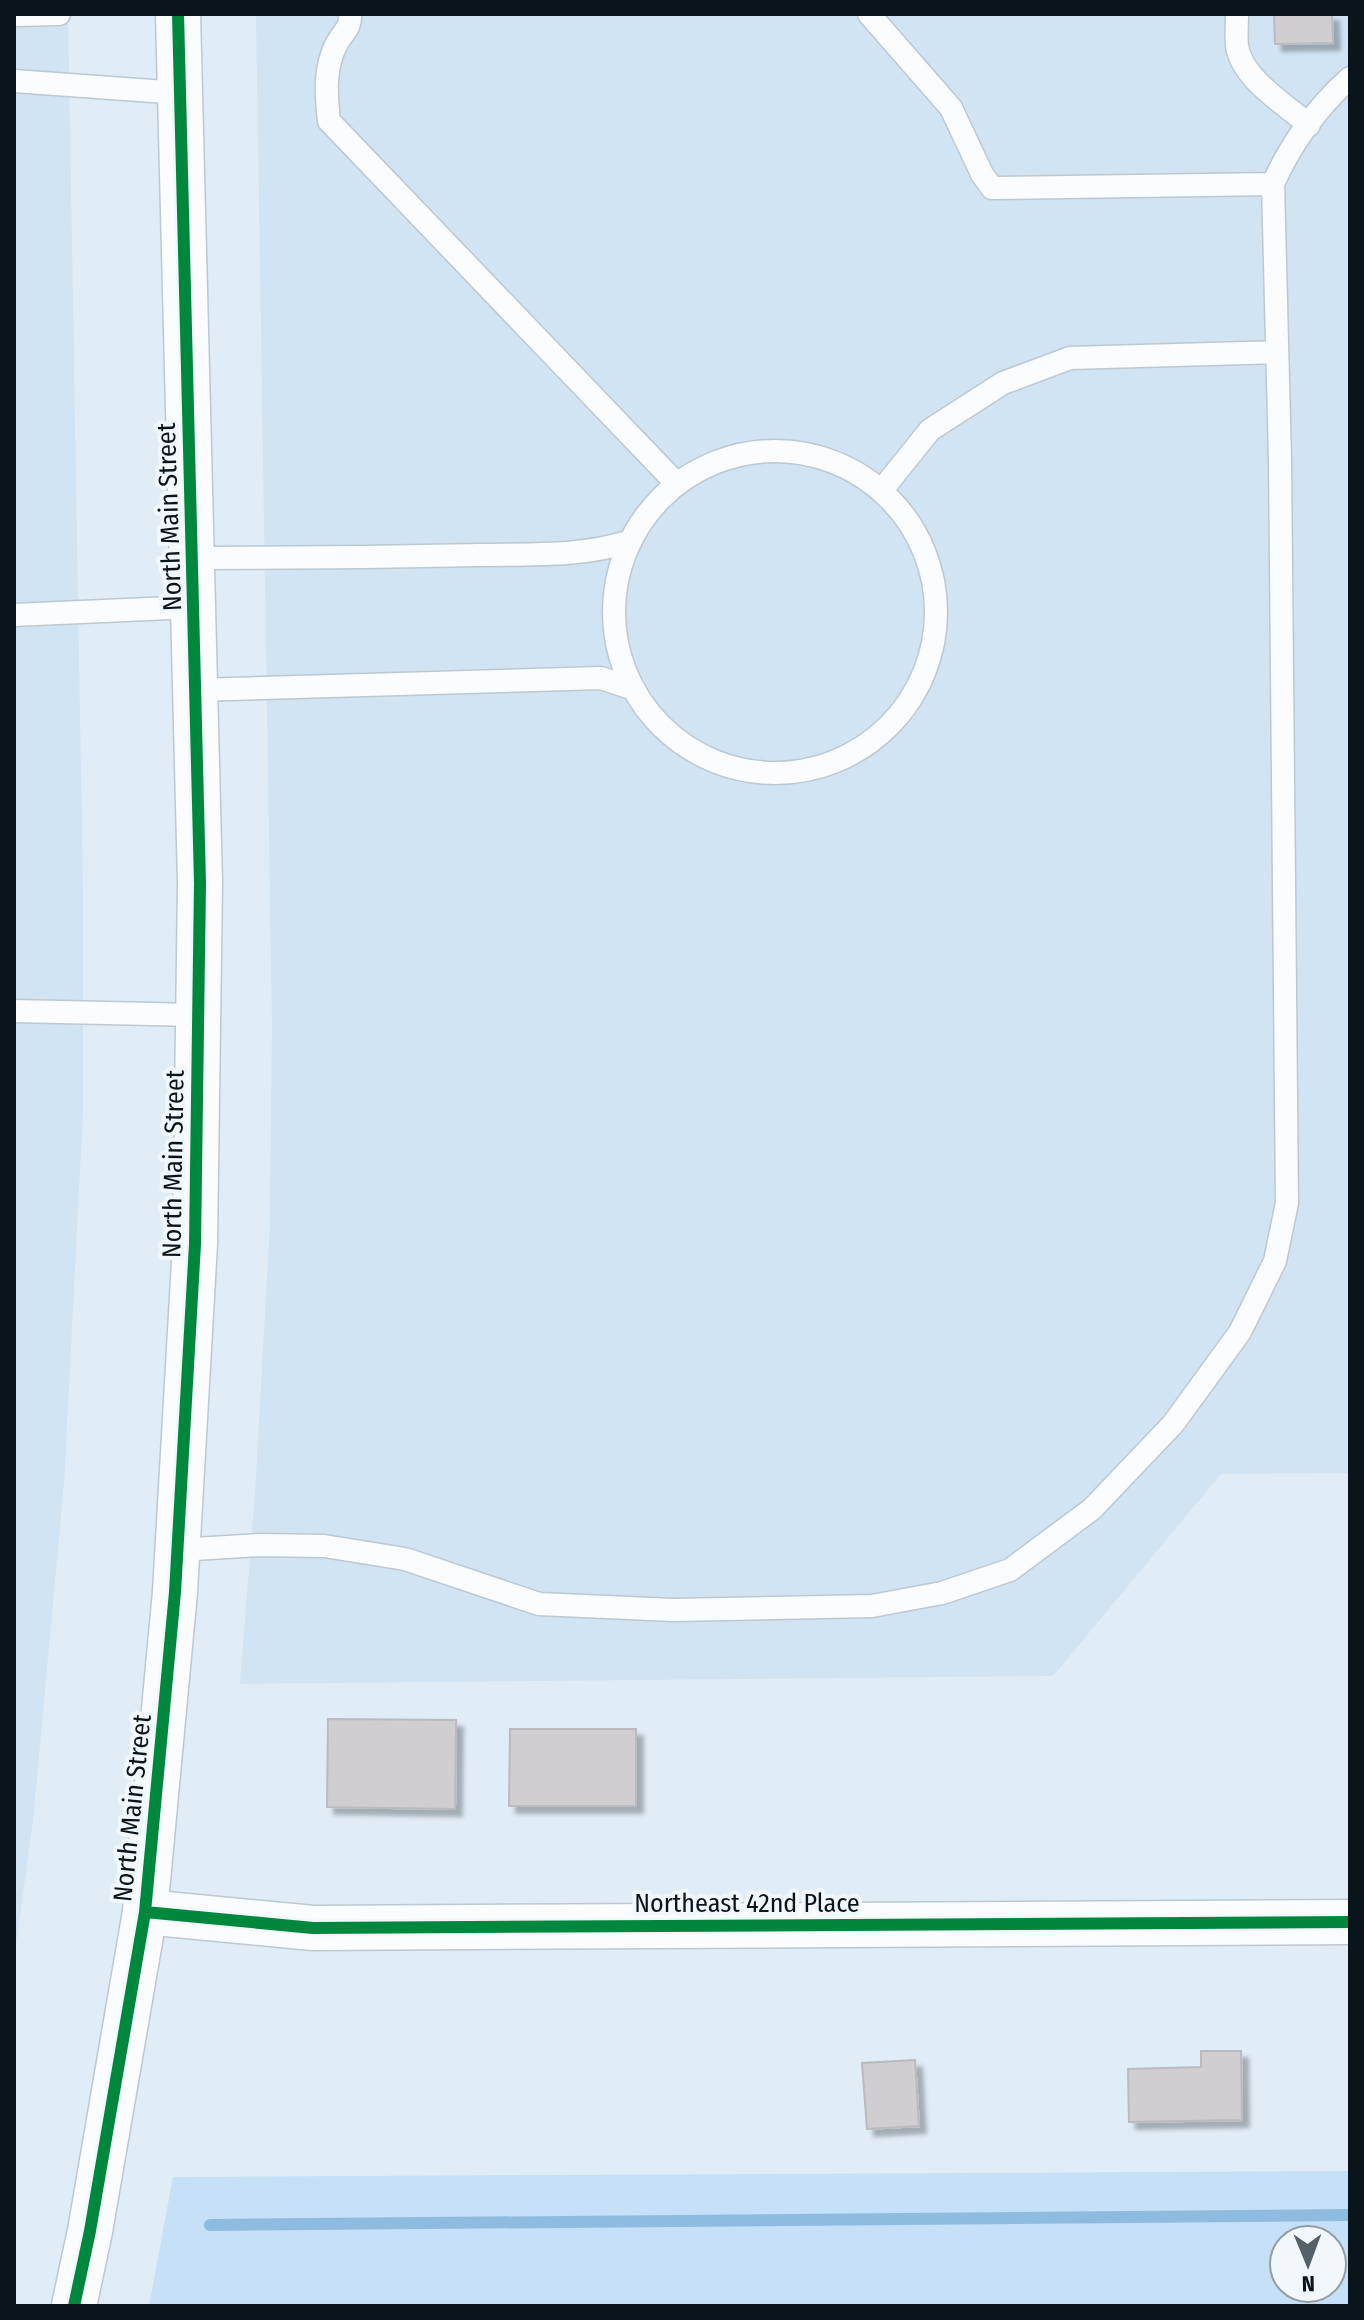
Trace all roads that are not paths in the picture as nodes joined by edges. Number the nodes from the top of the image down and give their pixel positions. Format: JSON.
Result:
{"nodes":[{"id":1,"x":59,"y":14,"type":"edge"},
{"id":2,"x":178,"y":14,"type":"edge"},
{"id":3,"x":869,"y":14,"type":"edge"},
{"id":4,"x":1237,"y":14,"type":"edge"},
{"id":5,"x":14,"y":15,"type":"edge"},
{"id":6,"x":355,"y":18,"type":"edge"},
{"id":7,"x":1350,"y":78,"type":"edge"},
{"id":8,"x":14,"y":81,"type":"edge"},
{"id":9,"x":180,"y":93,"type":"junction"},
{"id":10,"x":1309,"y":125,"type":"junction"},
{"id":11,"x":1273,"y":184,"type":"junction"},
{"id":12,"x":1277,"y":352,"type":"junction"},
{"id":13,"x":676,"y":483,"type":"junction"},
{"id":14,"x":881,"y":491,"type":"junction"},
{"id":15,"x":631,"y":541,"type":"junction"},
{"id":16,"x":192,"y":558,"type":"junction"},
{"id":17,"x":193,"y":607,"type":"junction"},
{"id":18,"x":14,"y":615,"type":"edge"},
{"id":19,"x":634,"y":689,"type":"junction"},
{"id":20,"x":195,"y":690,"type":"junction"},
{"id":21,"x":14,"y":1011,"type":"edge"},
{"id":22,"x":198,"y":1015,"type":"junction"},
{"id":23,"x":178,"y":1550,"type":"junction"},
{"id":24,"x":145,"y":1912,"type":"junction"},
{"id":25,"x":1350,"y":1922,"type":"edge"},
{"id":26,"x":74,"y":2306,"type":"edge"}],
"edges":[{"from":1,"to":5,"type":"lane"},
{"from":2,"to":9,"type":"street","name":"North Main Street"},
{"from":3,"to":11,"type":"lane"},
{"from":4,"to":10,"type":"lane"},
{"from":6,"to":13,"type":"lane"},
{"from":7,"to":10,"type":"lane"},
{"from":8,"to":9,"type":"lane"},
{"from":9,"to":16,"type":"street","name":"North Main Street"},
{"from":10,"to":11,"type":"lane"},
{"from":11,"to":12,"type":"lane"},
{"from":12,"to":14,"type":"lane"},
{"from":12,"to":23,"type":"lane"},
{"from":13,"to":14,"type":"lane"},
{"from":13,"to":15,"type":"lane"},
{"from":14,"to":19,"type":"lane"},
{"from":15,"to":16,"type":"lane"},
{"from":15,"to":19,"type":"lane"},
{"from":16,"to":17,"type":"street","name":"North Main Street"},
{"from":17,"to":18,"type":"lane"},
{"from":17,"to":20,"type":"street","name":"North Main Street"},
{"from":19,"to":20,"type":"lane"},
{"from":20,"to":22,"type":"street","name":"North Main Street"},
{"from":21,"to":22,"type":"lane"},
{"from":22,"to":23,"type":"street","name":"North Main Street"},
{"from":23,"to":24,"type":"street","name":"North Main Street"},
{"from":24,"to":25,"type":"street","name":"Northeast 42nd Place"},
{"from":24,"to":26,"type":"street","name":"North Main Street"}]}
